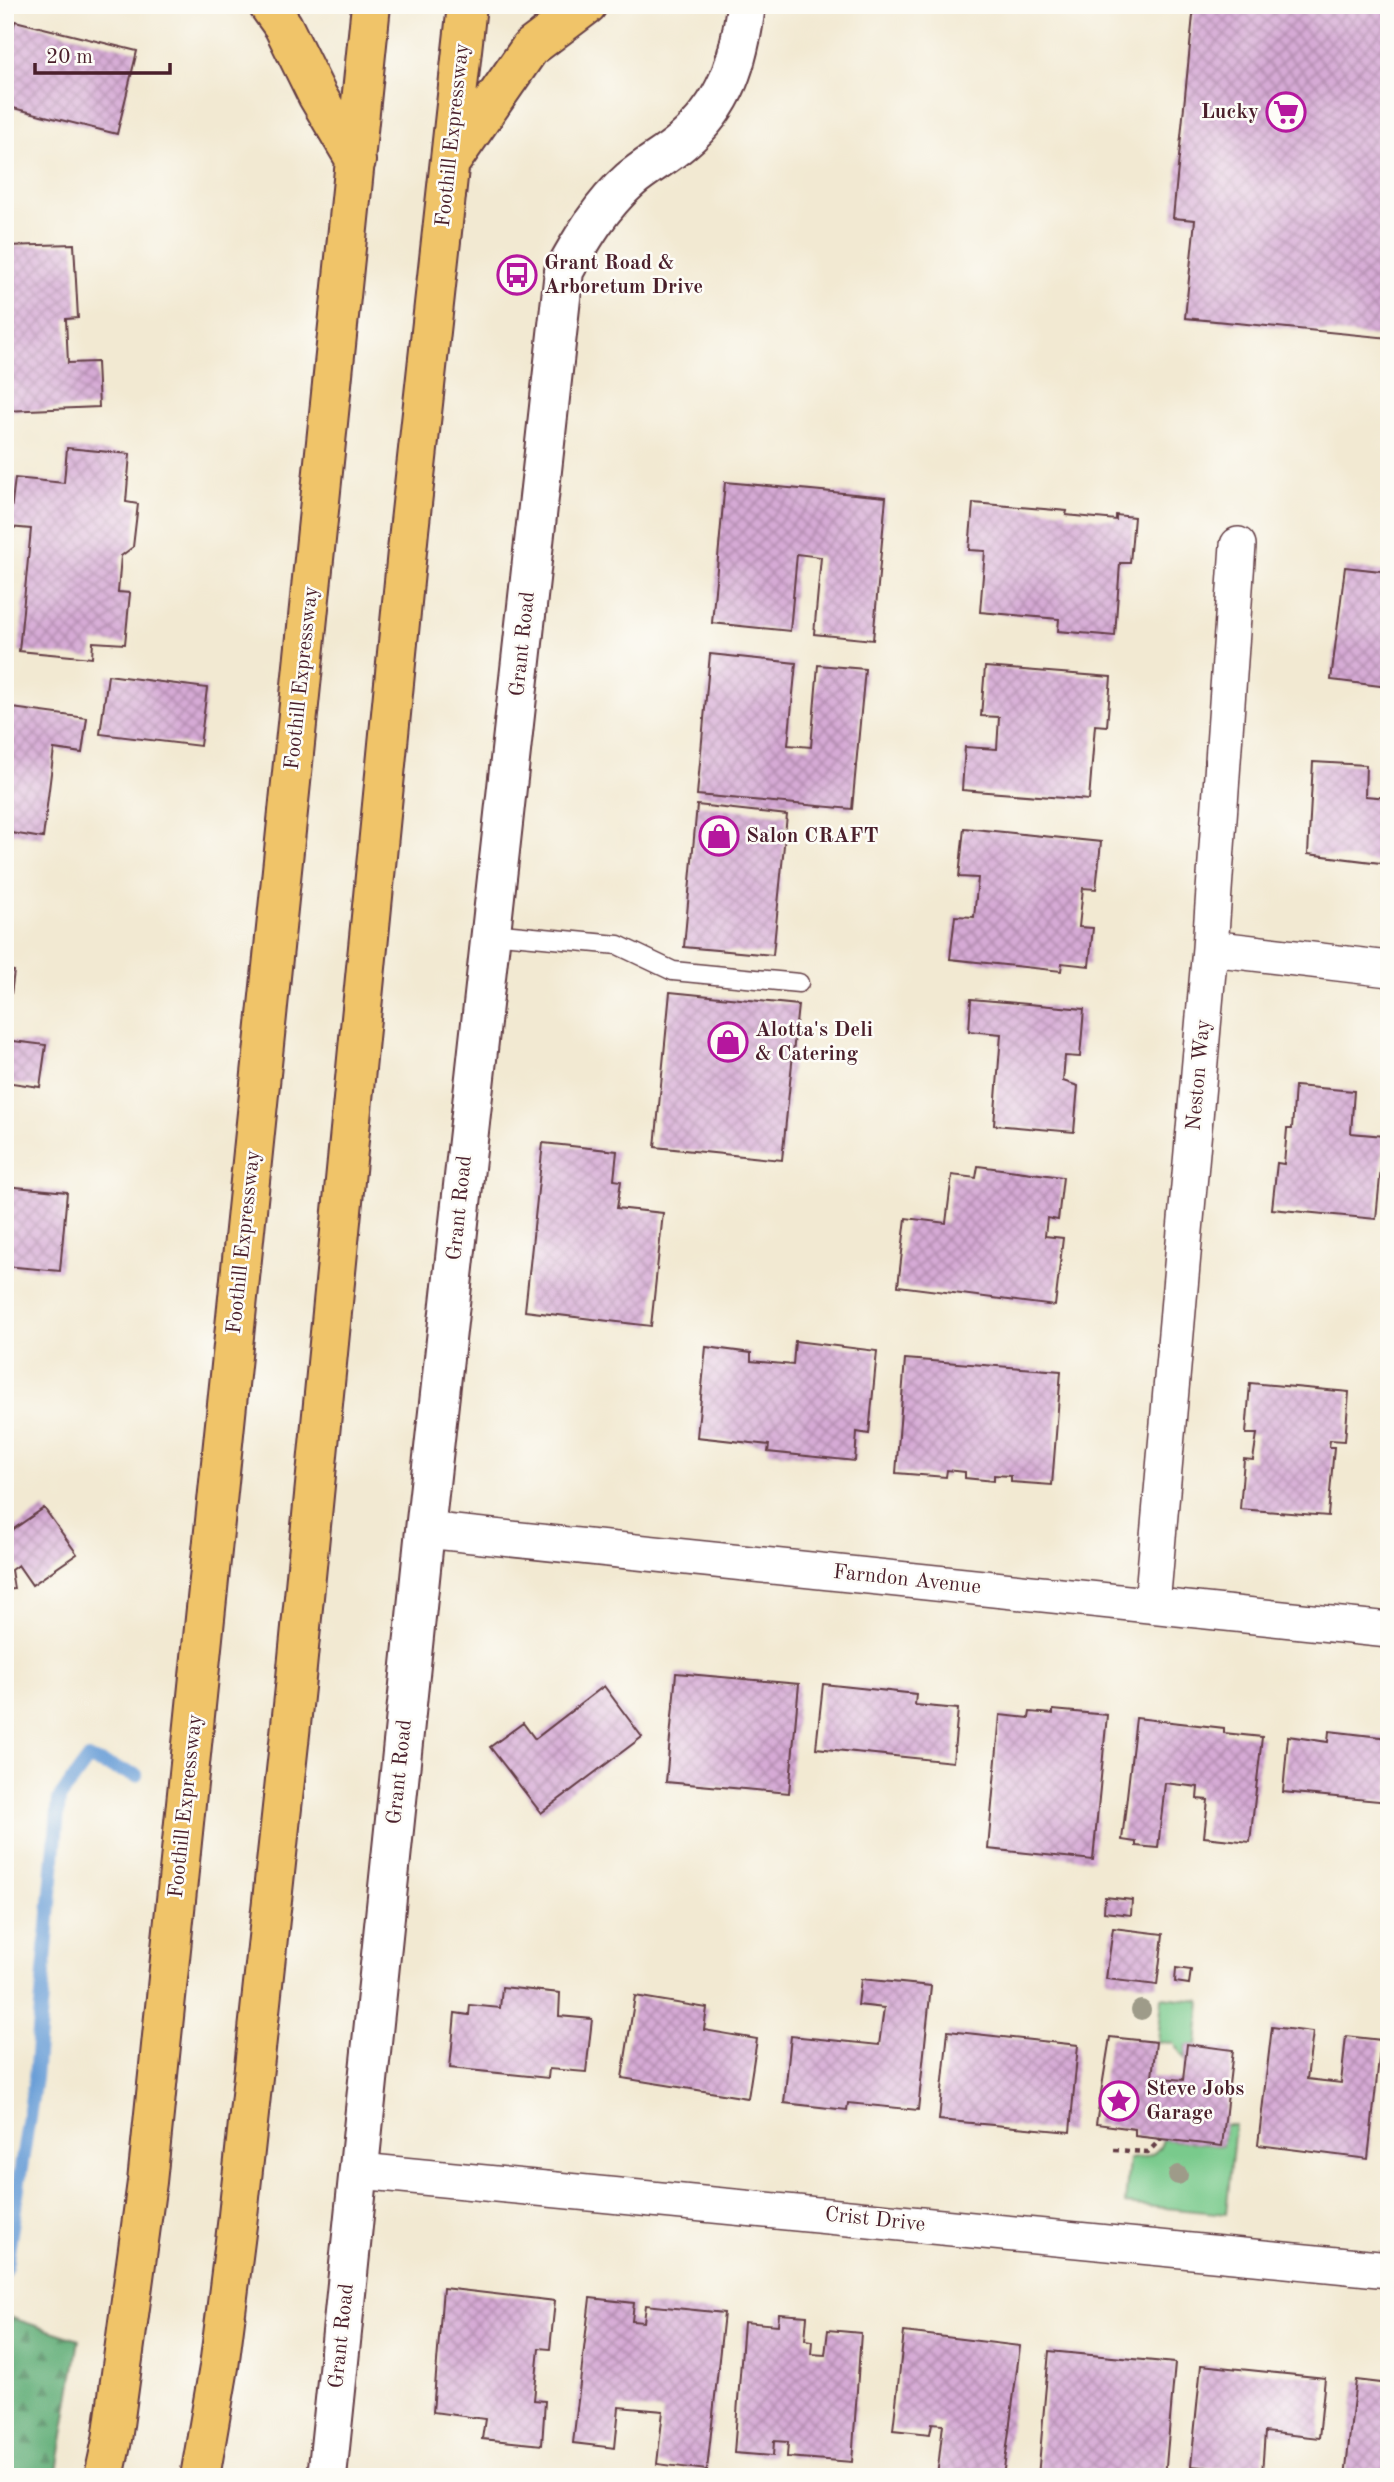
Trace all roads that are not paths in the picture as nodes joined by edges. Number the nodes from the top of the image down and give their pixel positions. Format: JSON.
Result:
{"nodes":[{"id":1,"x":268,"y":5,"type":"edge"},
{"id":2,"x":371,"y":5,"type":"edge"},
{"id":3,"x":467,"y":5,"type":"edge"},
{"id":4,"x":587,"y":5,"type":"edge"},
{"id":5,"x":746,"y":5,"type":"edge"},
{"id":6,"x":356,"y":161,"type":"junction"},
{"id":7,"x":450,"y":164,"type":"junction"},
{"id":8,"x":1238,"y":545,"type":"dead end"},
{"id":9,"x":491,"y":933,"type":"junction"},
{"id":10,"x":1210,"y":948,"type":"junction"},
{"id":11,"x":1389,"y":969,"type":"edge"},
{"id":12,"x":800,"y":983,"type":"dead end"},
{"id":13,"x":425,"y":1530,"type":"junction"},
{"id":14,"x":1152,"y":1605,"type":"junction"},
{"id":15,"x":1389,"y":1630,"type":"edge"},
{"id":16,"x":360,"y":2171,"type":"junction"},
{"id":17,"x":1389,"y":2270,"type":"edge"},
{"id":18,"x":104,"y":2477,"type":"edge"},
{"id":19,"x":200,"y":2477,"type":"edge"},
{"id":20,"x":327,"y":2477,"type":"edge"}],
"edges":[{"from":1,"to":6,"type":"highway"},
{"from":2,"to":6,"type":"highway","name":"Foothill Expressway"},
{"from":3,"to":7,"type":"highway","name":"Foothill Expressway"},
{"from":4,"to":7,"type":"highway"},
{"from":5,"to":9,"type":"street","name":"Grant Road"},
{"from":6,"to":18,"type":"highway","name":"Foothill Expressway"},
{"from":7,"to":19,"type":"highway","name":"Foothill Expressway"},
{"from":8,"to":10,"type":"street","name":"Neston Way"},
{"from":9,"to":12,"type":"lane"},
{"from":9,"to":13,"type":"street","name":"Grant Road"},
{"from":10,"to":11,"type":"street"},
{"from":10,"to":14,"type":"street","name":"Neston Way"},
{"from":13,"to":14,"type":"street","name":"Farndon Avenue"},
{"from":13,"to":16,"type":"street","name":"Grant Road"},
{"from":14,"to":15,"type":"street","name":"Farndon Avenue"},
{"from":16,"to":17,"type":"street","name":"Crist Drive"},
{"from":16,"to":20,"type":"street","name":"Grant Road"}]}
